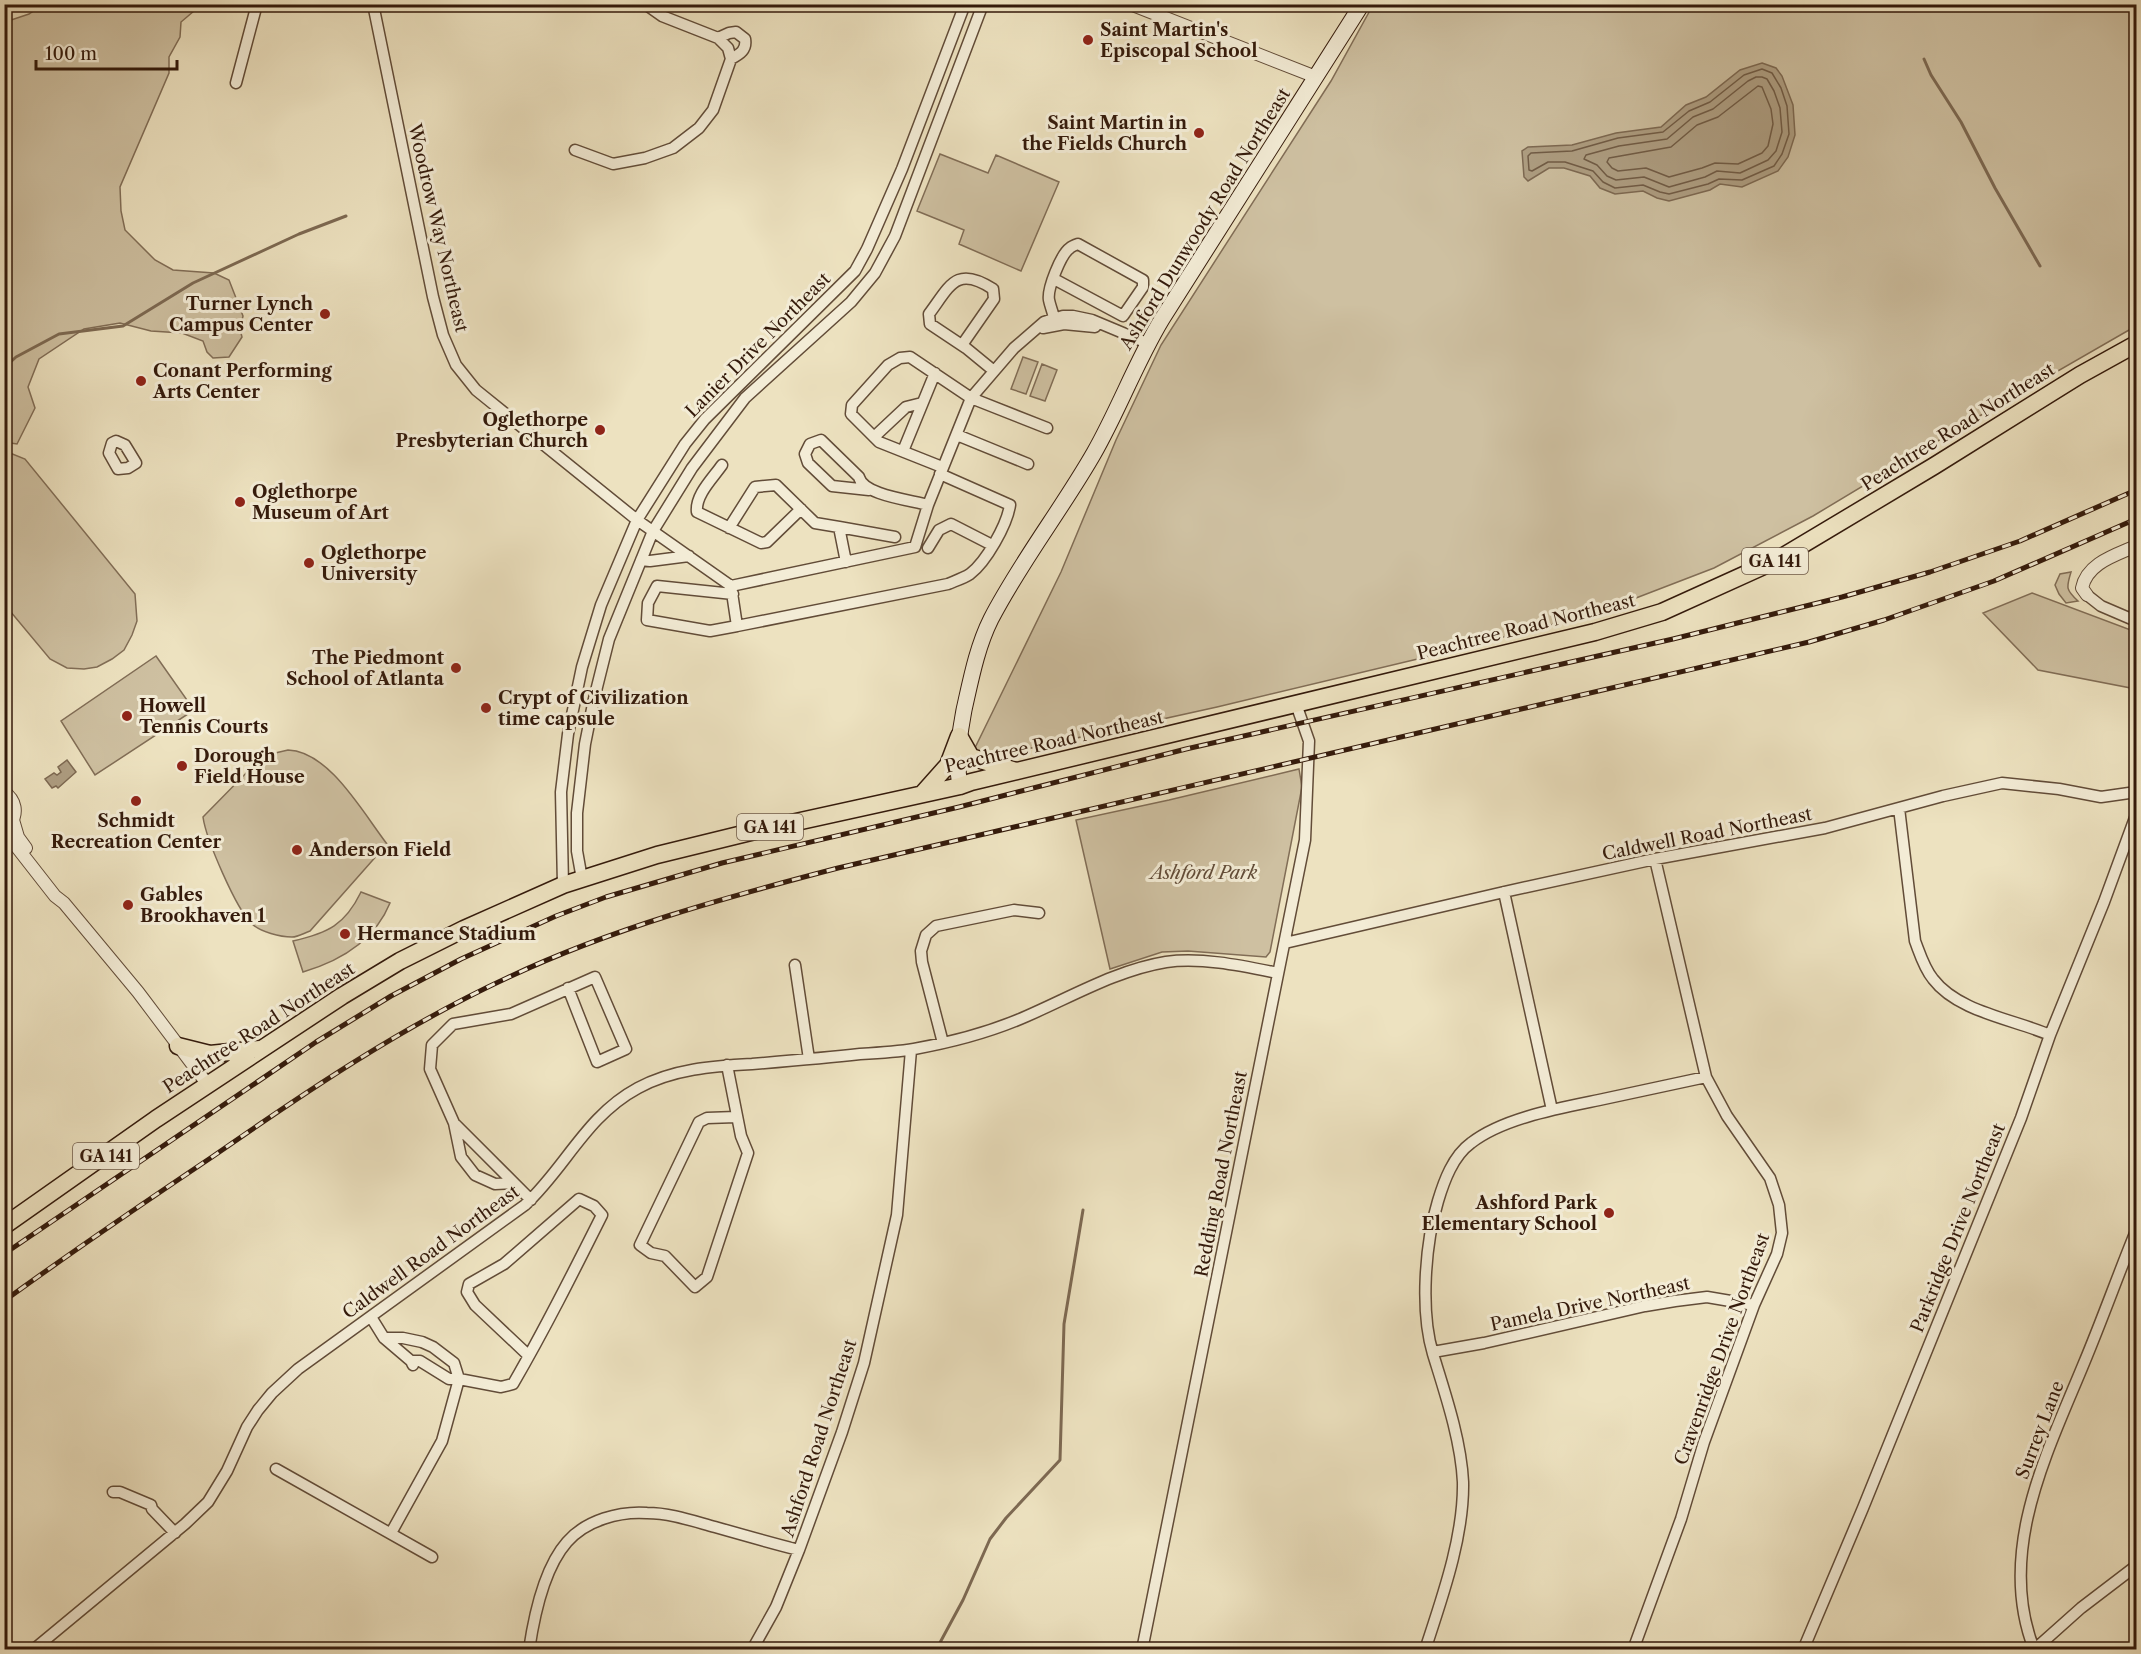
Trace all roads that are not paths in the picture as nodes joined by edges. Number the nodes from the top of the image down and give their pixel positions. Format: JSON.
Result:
{"nodes":[{"id":1,"x":257,"y":4,"type":"edge"},
{"id":2,"x":373,"y":4,"type":"edge"},
{"id":3,"x":645,"y":4,"type":"edge"},
{"id":4,"x":965,"y":4,"type":"edge"},
{"id":5,"x":983,"y":4,"type":"edge"},
{"id":6,"x":1130,"y":4,"type":"edge"},
{"id":7,"x":1362,"y":4,"type":"edge"},
{"id":8,"x":718,"y":38,"type":"junction"},
{"id":9,"x":731,"y":59,"type":"junction"},
{"id":10,"x":1316,"y":77,"type":"junction"},
{"id":11,"x":236,"y":83,"type":"dead end"},
{"id":12,"x":575,"y":150,"type":"dead end"},
{"id":13,"x":1054,"y":279,"type":"junction"},
{"id":14,"x":1053,"y":314,"type":"junction"},
{"id":15,"x":1109,"y":327,"type":"junction"},
{"id":16,"x":1036,"y":328,"type":"junction"},
{"id":17,"x":1148,"y":343,"type":"junction"},
{"id":18,"x":2136,"y":344,"type":"edge"},
{"id":19,"x":962,"y":345,"type":"junction"},
{"id":20,"x":994,"y":371,"type":"junction"},
{"id":21,"x":935,"y":373,"type":"junction"},
{"id":22,"x":971,"y":398,"type":"junction"},
{"id":23,"x":922,"y":404,"type":"junction"},
{"id":24,"x":1047,"y":428,"type":"dead end"},
{"id":25,"x":957,"y":435,"type":"junction"},
{"id":26,"x":874,"y":437,"type":"junction"},
{"id":27,"x":903,"y":451,"type":"junction"},
{"id":28,"x":1028,"y":464,"type":"dead end"},
{"id":29,"x":722,"y":465,"type":"dead end"},
{"id":30,"x":941,"y":471,"type":"junction"},
{"id":31,"x":869,"y":490,"type":"junction"},
{"id":32,"x":928,"y":505,"type":"junction"},
{"id":33,"x":801,"y":509,"type":"junction"},
{"id":34,"x":637,"y":520,"type":"junction"},
{"id":35,"x":839,"y":527,"type":"junction"},
{"id":36,"x":729,"y":528,"type":"junction"},
{"id":37,"x":652,"y":531,"type":"junction"},
{"id":38,"x":895,"y":537,"type":"dead end"},
{"id":39,"x":667,"y":541,"type":"junction"},
{"id":40,"x":992,"y":545,"type":"junction"},
{"id":41,"x":2136,"y":546,"type":"edge"},
{"id":42,"x":928,"y":548,"type":"dead end"},
{"id":43,"x":688,"y":556,"type":"junction"},
{"id":44,"x":641,"y":560,"type":"junction"},
{"id":45,"x":657,"y":560,"type":"junction"},
{"id":46,"x":846,"y":562,"type":"junction"},
{"id":47,"x":732,"y":590,"type":"junction"},
{"id":48,"x":2087,"y":595,"type":"joint"},
{"id":49,"x":2136,"y":621,"type":"edge"},
{"id":50,"x":737,"y":626,"type":"junction"},
{"id":51,"x":1296,"y":704,"type":"junction"},
{"id":52,"x":959,"y":736,"type":"junction"},
{"id":53,"x":1017,"y":771,"type":"junction"},
{"id":54,"x":960,"y":786,"type":"junction"},
{"id":55,"x":4,"y":792,"type":"edge"},
{"id":56,"x":2136,"y":792,"type":"edge"},
{"id":57,"x":923,"y":793,"type":"junction"},
{"id":58,"x":1899,"y":808,"type":"junction"},
{"id":59,"x":2136,"y":815,"type":"edge"},
{"id":60,"x":14,"y":820,"type":"junction"},
{"id":61,"x":4,"y":830,"type":"edge"},
{"id":62,"x":4,"y":836,"type":"edge"},
{"id":63,"x":1655,"y":859,"type":"junction"},
{"id":64,"x":582,"y":879,"type":"junction"},
{"id":65,"x":562,"y":885,"type":"junction"},
{"id":66,"x":1504,"y":892,"type":"junction"},
{"id":67,"x":64,"y":903,"type":"junction"},
{"id":68,"x":1039,"y":913,"type":"dead end"},
{"id":69,"x":1285,"y":943,"type":"junction"},
{"id":70,"x":795,"y":965,"type":"dead end"},
{"id":71,"x":1278,"y":973,"type":"junction"},
{"id":72,"x":567,"y":988,"type":"junction"},
{"id":73,"x":2050,"y":1035,"type":"junction"},
{"id":74,"x":943,"y":1043,"type":"junction"},
{"id":75,"x":178,"y":1046,"type":"junction"},
{"id":76,"x":261,"y":1049,"type":"junction"},
{"id":77,"x":911,"y":1050,"type":"junction"},
{"id":78,"x":809,"y":1059,"type":"junction"},
{"id":79,"x":728,"y":1065,"type":"junction"},
{"id":80,"x":1706,"y":1077,"type":"junction"},
{"id":81,"x":207,"y":1085,"type":"junction"},
{"id":82,"x":1552,"y":1110,"type":"junction"},
{"id":83,"x":736,"y":1117,"type":"junction"},
{"id":84,"x":454,"y":1123,"type":"junction"},
{"id":85,"x":510,"y":1179,"type":"junction"},
{"id":86,"x":531,"y":1200,"type":"junction"},
{"id":87,"x":4,"y":1226,"type":"edge"},
{"id":88,"x":2136,"y":1231,"type":"edge"},
{"id":89,"x":1754,"y":1305,"type":"junction"},
{"id":90,"x":371,"y":1317,"type":"junction"},
{"id":91,"x":384,"y":1338,"type":"junction"},
{"id":92,"x":1433,"y":1352,"type":"junction"},
{"id":93,"x":529,"y":1356,"type":"junction"},
{"id":94,"x":454,"y":1379,"type":"junction"},
{"id":95,"x":276,"y":1469,"type":"dead end"},
{"id":96,"x":104,"y":1485,"type":"dead end"},
{"id":97,"x":175,"y":1533,"type":"junction"},
{"id":98,"x":391,"y":1533,"type":"junction"},
{"id":99,"x":799,"y":1550,"type":"junction"},
{"id":100,"x":432,"y":1557,"type":"dead end"},
{"id":101,"x":2136,"y":1566,"type":"edge"},
{"id":102,"x":754,"y":1649,"type":"edge"},
{"id":103,"x":2034,"y":1649,"type":"edge"},
{"id":104,"x":33,"y":1650,"type":"edge"},
{"id":105,"x":529,"y":1650,"type":"edge"},
{"id":106,"x":1142,"y":1650,"type":"edge"},
{"id":107,"x":1425,"y":1650,"type":"edge"},
{"id":108,"x":1633,"y":1650,"type":"edge"},
{"id":109,"x":1803,"y":1650,"type":"edge"}],
"edges":[{"from":1,"to":11,"type":"street"},
{"from":2,"to":34,"type":"street","name":"Woodrow Way Northeast"},
{"from":3,"to":8,"type":"street"},
{"from":4,"to":34,"type":"street","name":"Lanier Drive Northeast"},
{"from":5,"to":37,"type":"street","name":"Lanier Drive Northeast"},
{"from":6,"to":10,"type":"street"},
{"from":7,"to":10,"type":"main road","name":"Ashford Dunwoody Road Northeast"},
{"from":8,"to":9,"type":"street"},
{"from":8,"to":9,"type":"street"},
{"from":9,"to":12,"type":"street"},
{"from":10,"to":17,"type":"main road","name":"Ashford Dunwoody Road Northeast"},
{"from":13,"to":13,"type":"street"},
{"from":13,"to":14,"type":"street"},
{"from":14,"to":15,"type":"street"},
{"from":14,"to":16,"type":"street"},
{"from":15,"to":16,"type":"street"},
{"from":15,"to":17,"type":"street"},
{"from":16,"to":20,"type":"street"},
{"from":17,"to":52,"type":"main road","name":"Ashford Dunwoody Road Northeast"},
{"from":18,"to":51,"type":"highway","name":"Peachtree Road Northeast","number":"GA 141"},
{"from":19,"to":19,"type":"street"},
{"from":19,"to":20,"type":"street"},
{"from":20,"to":22,"type":"street"},
{"from":21,"to":22,"type":"street"},
{"from":21,"to":23,"type":"street"},
{"from":21,"to":26,"type":"street"},
{"from":22,"to":24,"type":"street"},
{"from":22,"to":25,"type":"street"},
{"from":23,"to":26,"type":"street"},
{"from":23,"to":27,"type":"street"},
{"from":25,"to":28,"type":"street"},
{"from":25,"to":30,"type":"street"},
{"from":26,"to":27,"type":"street"},
{"from":27,"to":30,"type":"street"},
{"from":29,"to":36,"type":"street"},
{"from":30,"to":32,"type":"street"},
{"from":30,"to":40,"type":"street"},
{"from":31,"to":31,"type":"street"},
{"from":31,"to":32,"type":"street"},
{"from":32,"to":46,"type":"street"},
{"from":33,"to":35,"type":"street"},
{"from":33,"to":36,"type":"street"},
{"from":33,"to":36,"type":"street"},
{"from":34,"to":37,"type":"street","name":"Woodrow Way Northeast"},
{"from":34,"to":65,"type":"street","name":"Lanier Drive Northeast"},
{"from":35,"to":38,"type":"street"},
{"from":35,"to":46,"type":"street"},
{"from":37,"to":39,"type":"street","name":"Woodrow Way Northeast"},
{"from":37,"to":44,"type":"street","name":"Lanier Drive Northeast"},
{"from":39,"to":43,"type":"street","name":"Woodrow Way Northeast"},
{"from":39,"to":45,"type":"street"},
{"from":40,"to":42,"type":"street"},
{"from":40,"to":50,"type":"street"},
{"from":41,"to":48,"type":"street"},
{"from":43,"to":45,"type":"street"},
{"from":43,"to":47,"type":"street","name":"Woodrow Way Northeast"},
{"from":44,"to":45,"type":"street"},
{"from":44,"to":64,"type":"street","name":"Lanier Drive Northeast"},
{"from":46,"to":47,"type":"street"},
{"from":47,"to":50,"type":"street"},
{"from":47,"to":50,"type":"street"},
{"from":48,"to":49,"type":"street"},
{"from":51,"to":53,"type":"highway","name":"Peachtree Road Northeast","number":"GA 141"},
{"from":51,"to":69,"type":"street","name":"Redding Road Northeast"},
{"from":52,"to":53,"type":"highway"},
{"from":52,"to":54,"type":"main road","name":"Ashford Dunwoody Road Northeast"},
{"from":52,"to":57,"type":"highway"},
{"from":53,"to":54,"type":"highway","name":"Peachtree Road Northeast","number":"GA 141"},
{"from":54,"to":57,"type":"highway","name":"Peachtree Road Northeast","number":"GA 141"},
{"from":55,"to":60,"type":"street"},
{"from":56,"to":58,"type":"street","name":"Caldwell Road Northeast"},
{"from":57,"to":64,"type":"highway","name":"Peachtree Road Northeast","number":"GA 141"},
{"from":58,"to":63,"type":"street","name":"Caldwell Road Northeast"},
{"from":58,"to":73,"type":"street"},
{"from":59,"to":73,"type":"street","name":"Parkridge Drive Northeast"},
{"from":60,"to":61,"type":"street"},
{"from":60,"to":67,"type":"street"},
{"from":62,"to":67,"type":"street"},
{"from":63,"to":66,"type":"street","name":"Caldwell Road Northeast"},
{"from":63,"to":80,"type":"street","name":"Cravenridge Drive Northeast"},
{"from":64,"to":65,"type":"highway","name":"Peachtree Road Northeast","number":"GA 141"},
{"from":65,"to":76,"type":"highway","name":"Peachtree Road Northeast","number":"GA 141"},
{"from":66,"to":69,"type":"street","name":"Caldwell Road Northeast"},
{"from":66,"to":82,"type":"street"},
{"from":67,"to":75,"type":"street"},
{"from":68,"to":74,"type":"street"},
{"from":69,"to":71,"type":"street","name":"Redding Road Northeast"},
{"from":70,"to":78,"type":"street"},
{"from":71,"to":74,"type":"street","name":"Caldwell Road Northeast"},
{"from":71,"to":106,"type":"street","name":"Redding Road Northeast"},
{"from":72,"to":72,"type":"street"},
{"from":72,"to":84,"type":"street"},
{"from":73,"to":109,"type":"street","name":"Parkridge Drive Northeast"},
{"from":74,"to":77,"type":"street","name":"Caldwell Road Northeast"},
{"from":75,"to":76,"type":"highway"},
{"from":75,"to":81,"type":"street"},
{"from":76,"to":81,"type":"highway","name":"Peachtree Road Northeast","number":"GA 141"},
{"from":77,"to":78,"type":"street","name":"Caldwell Road Northeast"},
{"from":77,"to":99,"type":"street","name":"Ashford Road Northeast"},
{"from":78,"to":79,"type":"street","name":"Caldwell Road Northeast"},
{"from":79,"to":83,"type":"street"},
{"from":79,"to":86,"type":"street","name":"Caldwell Road Northeast"},
{"from":80,"to":82,"type":"street"},
{"from":80,"to":89,"type":"street","name":"Cravenridge Drive Northeast"},
{"from":81,"to":87,"type":"highway","name":"Peachtree Road Northeast","number":"GA 141"},
{"from":82,"to":92,"type":"street"},
{"from":83,"to":83,"type":"street"},
{"from":84,"to":85,"type":"street"},
{"from":84,"to":85,"type":"street"},
{"from":85,"to":86,"type":"street"},
{"from":86,"to":90,"type":"street","name":"Caldwell Road Northeast"},
{"from":88,"to":103,"type":"street","name":"Surrey Lane"},
{"from":89,"to":92,"type":"street","name":"Pamela Drive Northeast"},
{"from":89,"to":108,"type":"street","name":"Cravenridge Drive Northeast"},
{"from":90,"to":91,"type":"street"},
{"from":90,"to":97,"type":"street","name":"Caldwell Road Northeast"},
{"from":91,"to":94,"type":"street"},
{"from":91,"to":94,"type":"street"},
{"from":92,"to":107,"type":"street"},
{"from":93,"to":93,"type":"street"},
{"from":93,"to":94,"type":"street"},
{"from":94,"to":98,"type":"street"},
{"from":95,"to":98,"type":"street"},
{"from":96,"to":97,"type":"street"},
{"from":97,"to":104,"type":"street","name":"Caldwell Road Northeast"},
{"from":98,"to":100,"type":"street"},
{"from":99,"to":102,"type":"street","name":"Ashford Road Northeast"},
{"from":99,"to":105,"type":"street"},
{"from":101,"to":103,"type":"street"}]}
